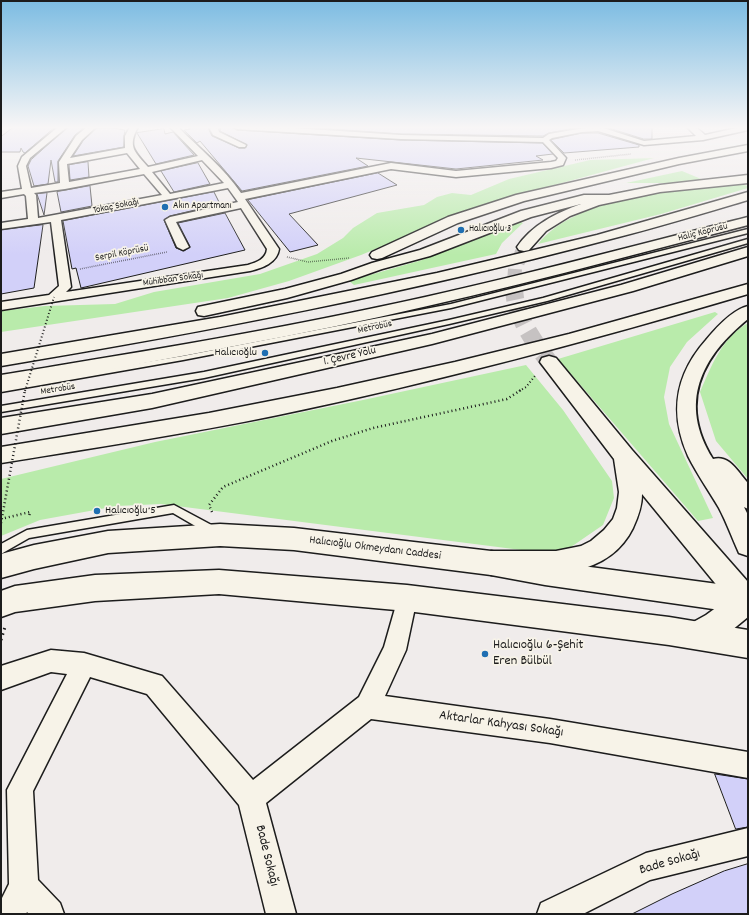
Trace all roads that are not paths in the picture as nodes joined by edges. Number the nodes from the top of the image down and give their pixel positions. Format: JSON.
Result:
{"nodes":[{"id":1,"x":23,"y":170,"type":"edge"},
{"id":2,"x":67,"y":170,"type":"edge"},
{"id":3,"x":146,"y":170,"type":"joint"},
{"id":4,"x":217,"y":170,"type":"edge"},
{"id":5,"x":375,"y":170,"type":"edge"},
{"id":6,"x":421,"y":170,"type":"edge"},
{"id":7,"x":507,"y":170,"type":"edge"},
{"id":8,"x":645,"y":170,"type":"edge"},
{"id":9,"x":748,"y":179,"type":"edge"},
{"id":10,"x":231,"y":185,"type":"junction"},
{"id":11,"x":65,"y":186,"type":"junction"},
{"id":12,"x":27,"y":192,"type":"junction"},
{"id":13,"x":1,"y":195,"type":"edge"},
{"id":14,"x":168,"y":196,"type":"junction"},
{"id":15,"x":748,"y":196,"type":"edge"},
{"id":16,"x":611,"y":198,"type":"junction"},
{"id":17,"x":241,"y":200,"type":"junction"},
{"id":18,"x":56,"y":218,"type":"junction"},
{"id":19,"x":34,"y":221,"type":"junction"},
{"id":20,"x":748,"y":221,"type":"edge"},
{"id":21,"x":1,"y":226,"type":"edge"},
{"id":22,"x":748,"y":231,"type":"edge"},
{"id":23,"x":748,"y":241,"type":"edge"},
{"id":24,"x":183,"y":247,"type":"road end"},
{"id":25,"x":524,"y":247,"type":"tunnel mouth"},
{"id":26,"x":664,"y":248,"type":"junction"},
{"id":27,"x":748,"y":251,"type":"edge"},
{"id":28,"x":689,"y":263,"type":"junction"},
{"id":29,"x":740,"y":291,"type":"edge"},
{"id":30,"x":54,"y":297,"type":"junction"},
{"id":31,"x":260,"y":298,"type":"junction"},
{"id":32,"x":1,"y":306,"type":"edge"},
{"id":33,"x":748,"y":311,"type":"edge"},
{"id":34,"x":1,"y":348,"type":"edge"},
{"id":35,"x":1,"y":360,"type":"edge"},
{"id":36,"x":542,"y":368,"type":"tunnel mouth"},
{"id":37,"x":1,"y":382,"type":"edge"},
{"id":38,"x":1,"y":389,"type":"edge"},
{"id":39,"x":1,"y":409,"type":"edge"},
{"id":40,"x":1,"y":426,"type":"edge"},
{"id":41,"x":689,"y":429,"type":"junction"},
{"id":42,"x":1,"y":455,"type":"edge"},
{"id":43,"x":624,"y":456,"type":"junction"},
{"id":44,"x":748,"y":499,"type":"edge"},
{"id":45,"x":220,"y":535,"type":"junction"},
{"id":46,"x":748,"y":545,"type":"edge"},
{"id":47,"x":1,"y":549,"type":"edge"},
{"id":48,"x":491,"y":563,"type":"junction"},
{"id":49,"x":1,"y":566,"type":"edge"},
{"id":50,"x":407,"y":598,"type":"junction"},
{"id":51,"x":748,"y":600,"type":"edge"},
{"id":52,"x":1,"y":604,"type":"edge"},
{"id":53,"x":698,"y":636,"type":"junction"},
{"id":54,"x":748,"y":644,"type":"edge"},
{"id":55,"x":84,"y":664,"type":"junction"},
{"id":56,"x":1,"y":678,"type":"edge"},
{"id":57,"x":368,"y":706,"type":"junction"},
{"id":58,"x":748,"y":765,"type":"edge"},
{"id":59,"x":251,"y":798,"type":"junction"},
{"id":60,"x":748,"y":842,"type":"edge"},
{"id":61,"x":24,"y":886,"type":"junction"},
{"id":62,"x":10,"y":914,"type":"edge"},
{"id":63,"x":49,"y":914,"type":"edge"},
{"id":64,"x":280,"y":914,"type":"edge"},
{"id":65,"x":552,"y":914,"type":"edge"}],
"edges":[{"from":1,"to":12,"type":"street"},
{"from":2,"to":11,"type":"street"},
{"from":3,"to":11,"type":"street"},
{"from":3,"to":14,"type":"street"},
{"from":4,"to":10,"type":"street"},
{"from":5,"to":17,"type":"street"},
{"from":6,"to":7,"type":"street"},
{"from":8,"to":31,"type":"main road"},
{"from":9,"to":16,"type":"main road"},
{"from":10,"to":14,"type":"street","name":"Tokaç Sokağı"},
{"from":10,"to":17,"type":"street"},
{"from":11,"to":12,"type":"street"},
{"from":12,"to":13,"type":"street"},
{"from":12,"to":19,"type":"street"},
{"from":14,"to":18,"type":"street","name":"Tokaç Sokağı"},
{"from":15,"to":35,"type":"main road"},
{"from":16,"to":25,"type":"main road"},
{"from":16,"to":31,"type":"main road"},
{"from":17,"to":24,"type":"street"},
{"from":17,"to":30,"type":"street","name":"Muhibban Sokağı"},
{"from":18,"to":19,"type":"street","name":"Tokaç Sokağı"},
{"from":18,"to":30,"type":"street"},
{"from":19,"to":21,"type":"street","name":"Tokaç Sokağı"},
{"from":20,"to":26,"type":"main road","name":"Haliç Köprüsü"},
{"from":22,"to":26,"type":"lane","name":"Metrobüs"},
{"from":23,"to":28,"type":"lane","name":"Metrobüs"},
{"from":26,"to":37,"type":"main road"},
{"from":26,"to":38,"type":"lane","name":"Metrobüs"},
{"from":27,"to":28,"type":"main road"},
{"from":28,"to":39,"type":"lane","name":"Metrobüs"},
{"from":28,"to":40,"type":"main road","name":"1. Çevre Yolu"},
{"from":29,"to":42,"type":"main road"},
{"from":30,"to":32,"type":"street","name":"Muhibban Sokağı"},
{"from":31,"to":34,"type":"main road"},
{"from":33,"to":41,"type":"main road"},
{"from":36,"to":43,"type":"main road"},
{"from":41,"to":44,"type":"main road"},
{"from":41,"to":46,"type":"main road"},
{"from":43,"to":48,"type":"main road"},
{"from":43,"to":51,"type":"main road"},
{"from":45,"to":47,"type":"lane"},
{"from":45,"to":48,"type":"main road","name":"Halıcıoğlu Okmeydanı Caddesi"},
{"from":45,"to":49,"type":"main road","name":"Halıcıoğlu Okmeydanı Caddesi"},
{"from":48,"to":51,"type":"main road","name":"Halıcıoğlu Okmeydanı Caddesi"},
{"from":50,"to":52,"type":"main road"},
{"from":50,"to":53,"type":"main road"},
{"from":50,"to":57,"type":"street"},
{"from":51,"to":53,"type":"main road"},
{"from":53,"to":54,"type":"main road"},
{"from":55,"to":56,"type":"street"},
{"from":55,"to":59,"type":"street"},
{"from":55,"to":61,"type":"street"},
{"from":57,"to":58,"type":"street","name":"Aktarlar Kahyası Sokağı"},
{"from":57,"to":59,"type":"street"},
{"from":59,"to":64,"type":"street","name":"Bade Sokağı"},
{"from":60,"to":65,"type":"street","name":"Bade Sokağı"},
{"from":61,"to":62,"type":"street"},
{"from":61,"to":63,"type":"street"}]}
